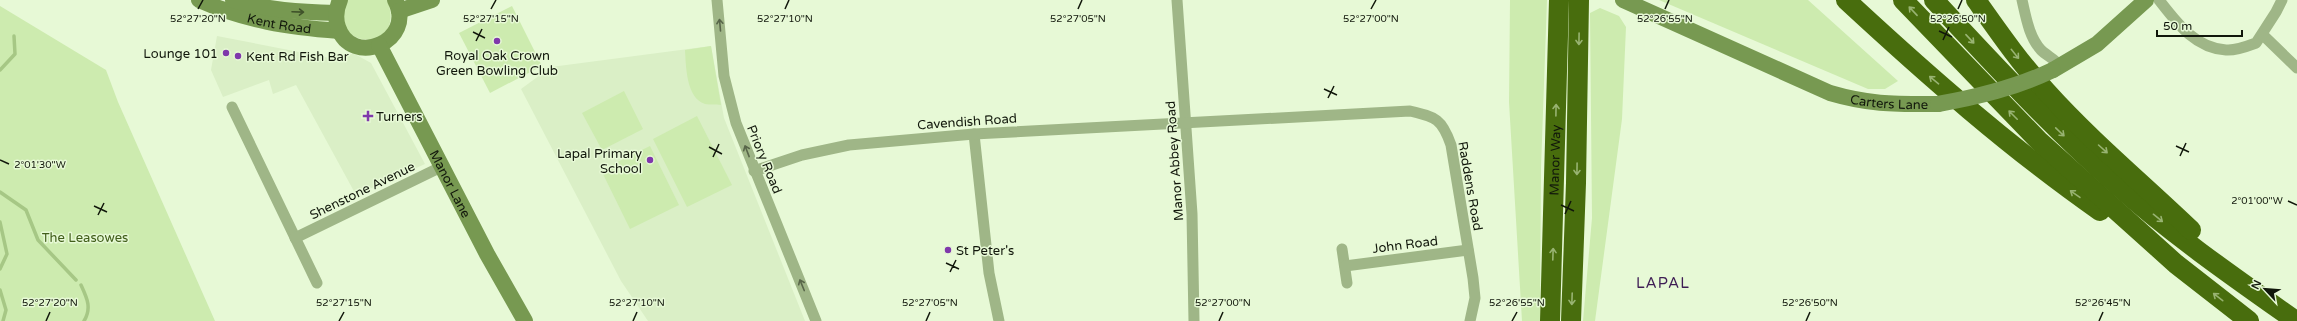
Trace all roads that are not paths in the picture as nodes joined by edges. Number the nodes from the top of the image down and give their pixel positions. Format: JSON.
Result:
{"nodes":[{"id":1,"x":199,"y":0,"type":"edge"},
{"id":2,"x":233,"y":0,"type":"edge"},
{"id":3,"x":432,"y":0,"type":"edge"},
{"id":4,"x":717,"y":0,"type":"edge"},
{"id":5,"x":1178,"y":0,"type":"edge"},
{"id":6,"x":1558,"y":0,"type":"edge"},
{"id":7,"x":1579,"y":0,"type":"edge"},
{"id":8,"x":1623,"y":0,"type":"edge"},
{"id":9,"x":1846,"y":0,"type":"edge"},
{"id":10,"x":1903,"y":0,"type":"edge"},
{"id":11,"x":1934,"y":0,"type":"edge"},
{"id":12,"x":1976,"y":0,"type":"edge"},
{"id":13,"x":2022,"y":0,"type":"edge"},
{"id":14,"x":2146,"y":0,"type":"edge"},
{"id":15,"x":2159,"y":0,"type":"edge"},
{"id":16,"x":2282,"y":0,"type":"edge"},
{"id":17,"x":338,"y":6,"type":"edge"},
{"id":18,"x":397,"y":6,"type":"edge"},
{"id":19,"x":339,"y":31,"type":"junction"},
{"id":20,"x":2263,"y":35,"type":"junction"},
{"id":21,"x":379,"y":45,"type":"junction"},
{"id":22,"x":2056,"y":68,"type":"junction"},
{"id":23,"x":2297,"y":68,"type":"edge"},
{"id":24,"x":232,"y":107,"type":"dead end"},
{"id":25,"x":1185,"y":123,"type":"junction"},
{"id":26,"x":974,"y":134,"type":"junction"},
{"id":27,"x":441,"y":167,"type":"junction"},
{"id":28,"x":754,"y":171,"type":"junction"},
{"id":29,"x":295,"y":238,"type":"junction"},
{"id":30,"x":1342,"y":249,"type":"dead end"},
{"id":31,"x":1468,"y":250,"type":"junction"},
{"id":32,"x":2176,"y":264,"type":"junction"},
{"id":33,"x":1345,"y":266,"type":"junction"},
{"id":34,"x":1347,"y":283,"type":"dead end"},
{"id":35,"x":317,"y":284,"type":"dead end"},
{"id":36,"x":2256,"y":293,"type":"junction"},
{"id":37,"x":525,"y":321,"type":"edge"},
{"id":38,"x":816,"y":321,"type":"edge"},
{"id":39,"x":998,"y":321,"type":"edge"},
{"id":40,"x":1194,"y":321,"type":"edge"},
{"id":41,"x":1470,"y":321,"type":"edge"},
{"id":42,"x":1550,"y":321,"type":"edge"},
{"id":43,"x":1571,"y":321,"type":"edge"},
{"id":44,"x":2249,"y":321,"type":"edge"},
{"id":45,"x":2296,"y":321,"type":"edge"}],
"edges":[{"from":1,"to":19,"type":"main road","name":"Kent Road"},
{"from":2,"to":17,"type":"main road","name":"Kent Road","one_way":true},
{"from":3,"to":18,"type":"main road"},
{"from":28,"to":4,"type":"street","name":"Priory Road","one_way":true},
{"from":5,"to":25,"type":"street","name":"Manor Abbey Road"},
{"from":42,"to":6,"type":"highway","name":"Manor Way","one_way":true},
{"from":7,"to":43,"type":"highway","name":"Manor Way","one_way":true},
{"from":8,"to":22,"type":"main road","name":"Carters Lane","bridge":true},
{"from":32,"to":9,"type":"highway","one_way":true},
{"from":32,"to":10,"type":"highway","one_way":true},
{"from":11,"to":36,"type":"highway","one_way":true},
{"from":12,"to":36,"type":"highway","one_way":true},
{"from":13,"to":22,"type":"street"},
{"from":14,"to":22,"type":"main road","name":"Carters Lane"},
{"from":15,"to":20,"type":"street"},
{"from":16,"to":20,"type":"street"},
{"from":17,"to":19,"type":"main road"},
{"from":18,"to":21,"type":"main road"},
{"from":19,"to":21,"type":"main road"},
{"from":20,"to":23,"type":"street"},
{"from":21,"to":27,"type":"main road","name":"Manor Lane"},
{"from":24,"to":29,"type":"street"},
{"from":25,"to":26,"type":"street","name":"Cavendish Road"},
{"from":25,"to":31,"type":"street","name":"Raddens Road"},
{"from":25,"to":40,"type":"street","name":"Manor Abbey Road"},
{"from":26,"to":28,"type":"street","name":"Cavendish Road"},
{"from":26,"to":39,"type":"street"},
{"from":27,"to":29,"type":"street","name":"Shenstone Avenue"},
{"from":27,"to":37,"type":"main road","name":"Manor Lane"},
{"from":38,"to":28,"type":"street","name":"Priory Road","one_way":true},
{"from":29,"to":35,"type":"street"},
{"from":30,"to":33,"type":"street"},
{"from":31,"to":33,"type":"street","name":"John Road"},
{"from":31,"to":41,"type":"street","name":"Raddens Road"},
{"from":44,"to":32,"type":"highway","one_way":true},
{"from":33,"to":34,"type":"street"},
{"from":36,"to":45,"type":"highway"}]}
